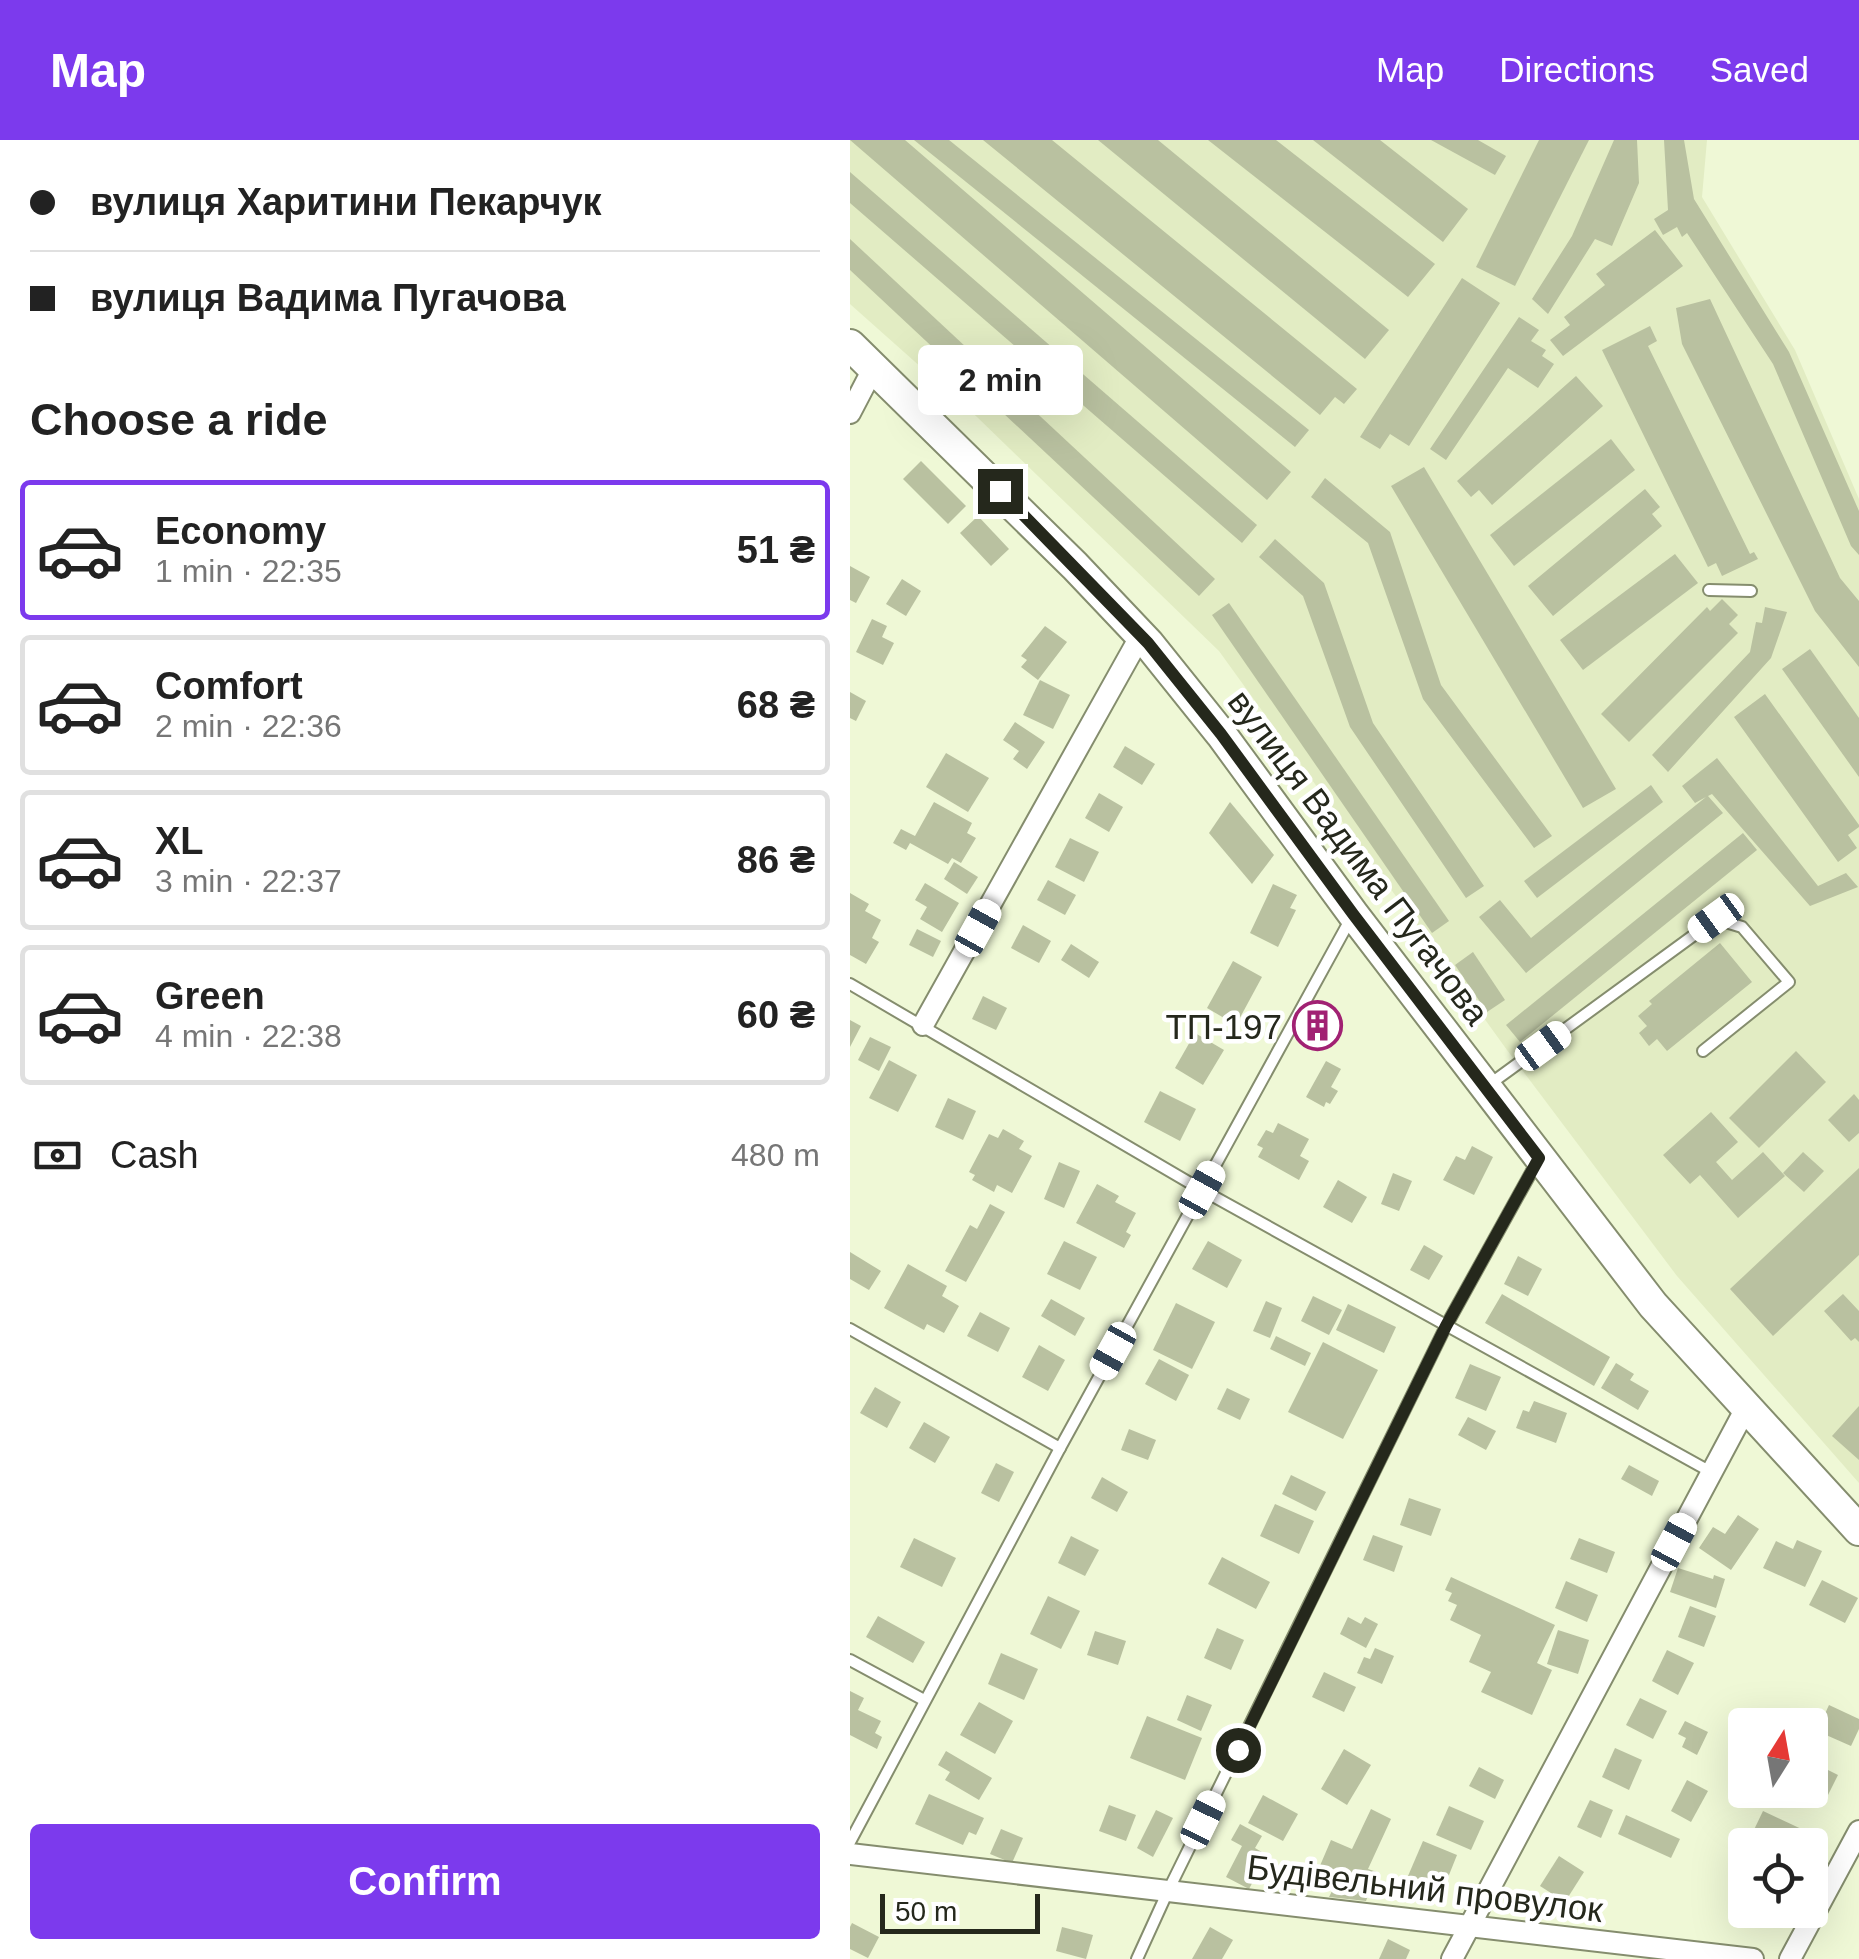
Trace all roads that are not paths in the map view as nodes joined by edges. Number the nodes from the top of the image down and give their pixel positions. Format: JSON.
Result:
{"nodes":[{"id":1,"x":850,"y":345,"type":"edge"},
{"id":2,"x":874,"y":367,"type":"junction"},
{"id":3,"x":850,"y":413,"type":"edge"},
{"id":4,"x":1709,"y":590,"type":"dead end"},
{"id":5,"x":1751,"y":591,"type":"dead end"},
{"id":6,"x":1140,"y":635,"type":"junction"},
{"id":7,"x":1353,"y":914,"type":"junction"},
{"id":8,"x":850,"y":984,"type":"edge"},
{"id":9,"x":923,"y":1025,"type":"junction"},
{"id":10,"x":1704,"y":1051,"type":"dead end"},
{"id":11,"x":1486,"y":1088,"type":"junction"},
{"id":12,"x":1539,"y":1158,"type":"junction"},
{"id":13,"x":1202,"y":1190,"type":"junction"},
{"id":14,"x":1446,"y":1326,"type":"junction"},
{"id":15,"x":850,"y":1329,"type":"edge"},
{"id":16,"x":1746,"y":1408,"type":"junction"},
{"id":17,"x":1060,"y":1448,"type":"junction"},
{"id":18,"x":1711,"y":1472,"type":"junction"},
{"id":19,"x":1859,"y":1530,"type":"edge"},
{"id":20,"x":850,"y":1660,"type":"edge"},
{"id":21,"x":924,"y":1700,"type":"junction"},
{"id":22,"x":1859,"y":1831,"type":"edge"},
{"id":23,"x":850,"y":1842,"type":"edge"},
{"id":24,"x":850,"y":1854,"type":"edge"},
{"id":25,"x":1168,"y":1891,"type":"junction"},
{"id":26,"x":1470,"y":1926,"type":"junction"},
{"id":27,"x":1137,"y":1959,"type":"edge"},
{"id":28,"x":1452,"y":1959,"type":"edge"},
{"id":29,"x":1754,"y":1959,"type":"edge"},
{"id":30,"x":1790,"y":1959,"type":"edge"}],
"edges":[{"from":1,"to":2,"type":"main road","name":"вулиця Вадима Пугачова"},
{"from":2,"to":3,"type":"street"},
{"from":2,"to":6,"type":"main road","name":"вулиця Вадима Пугачова"},
{"from":4,"to":5,"type":"lane"},
{"from":6,"to":7,"type":"main road","name":"вулиця Вадима Пугачова"},
{"from":6,"to":9,"type":"street"},
{"from":7,"to":11,"type":"main road","name":"вулиця Вадима Пугачова"},
{"from":7,"to":13,"type":"lane"},
{"from":8,"to":9,"type":"lane"},
{"from":9,"to":13,"type":"lane"},
{"from":10,"to":11,"type":"lane"},
{"from":11,"to":12,"type":"main road","name":"вулиця Вадима Пугачова"},
{"from":12,"to":14,"type":"lane"},
{"from":12,"to":16,"type":"main road","name":"вулиця Вадима Пугачова"},
{"from":13,"to":14,"type":"lane"},
{"from":13,"to":17,"type":"lane"},
{"from":14,"to":18,"type":"lane"},
{"from":14,"to":25,"type":"lane"},
{"from":15,"to":17,"type":"lane"},
{"from":16,"to":18,"type":"street"},
{"from":16,"to":19,"type":"main road","name":"вулиця Вадима Пугачова"},
{"from":17,"to":21,"type":"lane"},
{"from":18,"to":26,"type":"street"},
{"from":20,"to":21,"type":"lane"},
{"from":21,"to":23,"type":"lane"},
{"from":22,"to":30,"type":"street"},
{"from":24,"to":25,"type":"street","name":"Будівельний провулок"},
{"from":25,"to":26,"type":"street","name":"Будівельний провулок"},
{"from":25,"to":27,"type":"lane"},
{"from":26,"to":28,"type":"street"},
{"from":26,"to":29,"type":"street","name":"Будівельний провулок"}]}
